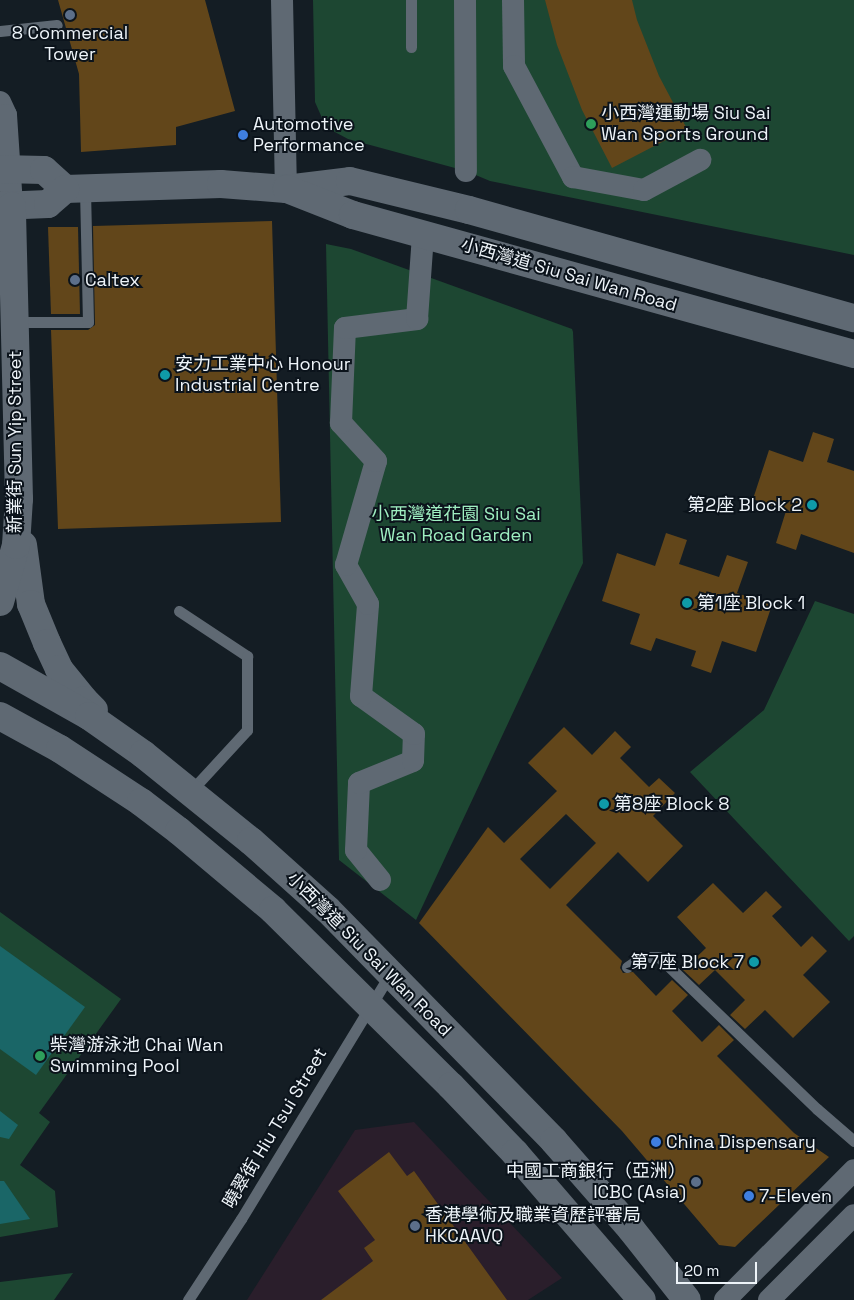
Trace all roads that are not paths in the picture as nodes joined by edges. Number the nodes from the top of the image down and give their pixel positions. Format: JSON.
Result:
{"nodes":[{"id":1,"x":282,"y":0,"type":"edge"},
{"id":2,"x":411,"y":0,"type":"edge"},
{"id":3,"x":465,"y":0,"type":"edge"},
{"id":4,"x":513,"y":0,"type":"edge"},
{"id":5,"x":57,"y":25,"type":"dead end"},
{"id":6,"x":0,"y":31,"type":"edge"},
{"id":7,"x":412,"y":46,"type":"dead end"},
{"id":8,"x":0,"y":102,"type":"edge"},
{"id":9,"x":700,"y":160,"type":"dead end"},
{"id":10,"x":6,"y":169,"type":"edge"},
{"id":11,"x":466,"y":171,"type":"dead end"},
{"id":12,"x":75,"y":189,"type":"junction"},
{"id":13,"x":286,"y":189,"type":"junction"},
{"id":14,"x":6,"y":206,"type":"edge"},
{"id":15,"x":423,"y":235,"type":"junction"},
{"id":16,"x":854,"y":318,"type":"edge"},
{"id":17,"x":15,"y":322,"type":"junction"},
{"id":18,"x":854,"y":354,"type":"edge"},
{"id":19,"x":19,"y":499,"type":"junction"},
{"id":20,"x":0,"y":602,"type":"edge"},
{"id":21,"x":179,"y":611,"type":"dead end"},
{"id":22,"x":0,"y":666,"type":"edge"},
{"id":23,"x":0,"y":716,"type":"edge"},
{"id":24,"x":143,"y":754,"type":"junction"},
{"id":25,"x":191,"y":791,"type":"junction"},
{"id":26,"x":380,"y":880,"type":"dead end"},
{"id":27,"x":627,"y":966,"type":"dead end"},
{"id":28,"x":390,"y":974,"type":"junction"},
{"id":29,"x":370,"y":1005,"type":"junction"},
{"id":30,"x":854,"y":1141,"type":"edge"},
{"id":31,"x":854,"y":1170,"type":"edge"},
{"id":32,"x":854,"y":1215,"type":"edge"},
{"id":33,"x":188,"y":1300,"type":"edge"},
{"id":34,"x":642,"y":1300,"type":"edge"},
{"id":35,"x":687,"y":1300,"type":"edge"},
{"id":36,"x":726,"y":1300,"type":"edge"},
{"id":37,"x":769,"y":1300,"type":"edge"}],
"edges":[{"from":1,"to":13,"type":"street"},
{"from":2,"to":7,"type":"lane"},
{"from":3,"to":11,"type":"street"},
{"from":4,"to":9,"type":"street"},
{"from":5,"to":6,"type":"lane"},
{"from":8,"to":10,"type":"street","name":"新業街 Sun Yip Street"},
{"from":10,"to":12,"type":"main road"},
{"from":10,"to":14,"type":"street","name":"新業街 Sun Yip Street"},
{"from":12,"to":13,"type":"main road","name":"小西灣道 Siu Sai Wan Road"},
{"from":12,"to":14,"type":"main road"},
{"from":12,"to":17,"type":"lane"},
{"from":13,"to":15,"type":"main road","name":"小西灣道 Siu Sai Wan Road"},
{"from":13,"to":16,"type":"main road","name":"小西灣道 Siu Sai Wan Road"},
{"from":14,"to":17,"type":"main road","name":"新業街 Sun Yip Street"},
{"from":15,"to":18,"type":"main road","name":"小西灣道 Siu Sai Wan Road"},
{"from":15,"to":26,"type":"street"},
{"from":17,"to":19,"type":"main road","name":"新業街 Sun Yip Street"},
{"from":19,"to":20,"type":"main road","name":"新業街 Sun Yip Street"},
{"from":19,"to":24,"type":"main road"},
{"from":21,"to":25,"type":"lane"},
{"from":22,"to":24,"type":"main road","name":"小西灣道 Siu Sai Wan Road"},
{"from":23,"to":29,"type":"main road","name":"小西灣道 Siu Sai Wan Road"},
{"from":24,"to":25,"type":"main road","name":"小西灣道 Siu Sai Wan Road"},
{"from":25,"to":28,"type":"main road","name":"小西灣道 Siu Sai Wan Road"},
{"from":27,"to":30,"type":"lane"},
{"from":28,"to":29,"type":"lane","name":"曉翠街 Hiu Tsui Street"},
{"from":28,"to":35,"type":"main road","name":"小西灣道 Siu Sai Wan Road"},
{"from":29,"to":33,"type":"lane","name":"曉翠街 Hiu Tsui Street"},
{"from":29,"to":34,"type":"main road","name":"小西灣道 Siu Sai Wan Road"},
{"from":31,"to":36,"type":"street"},
{"from":32,"to":37,"type":"street"}]}
